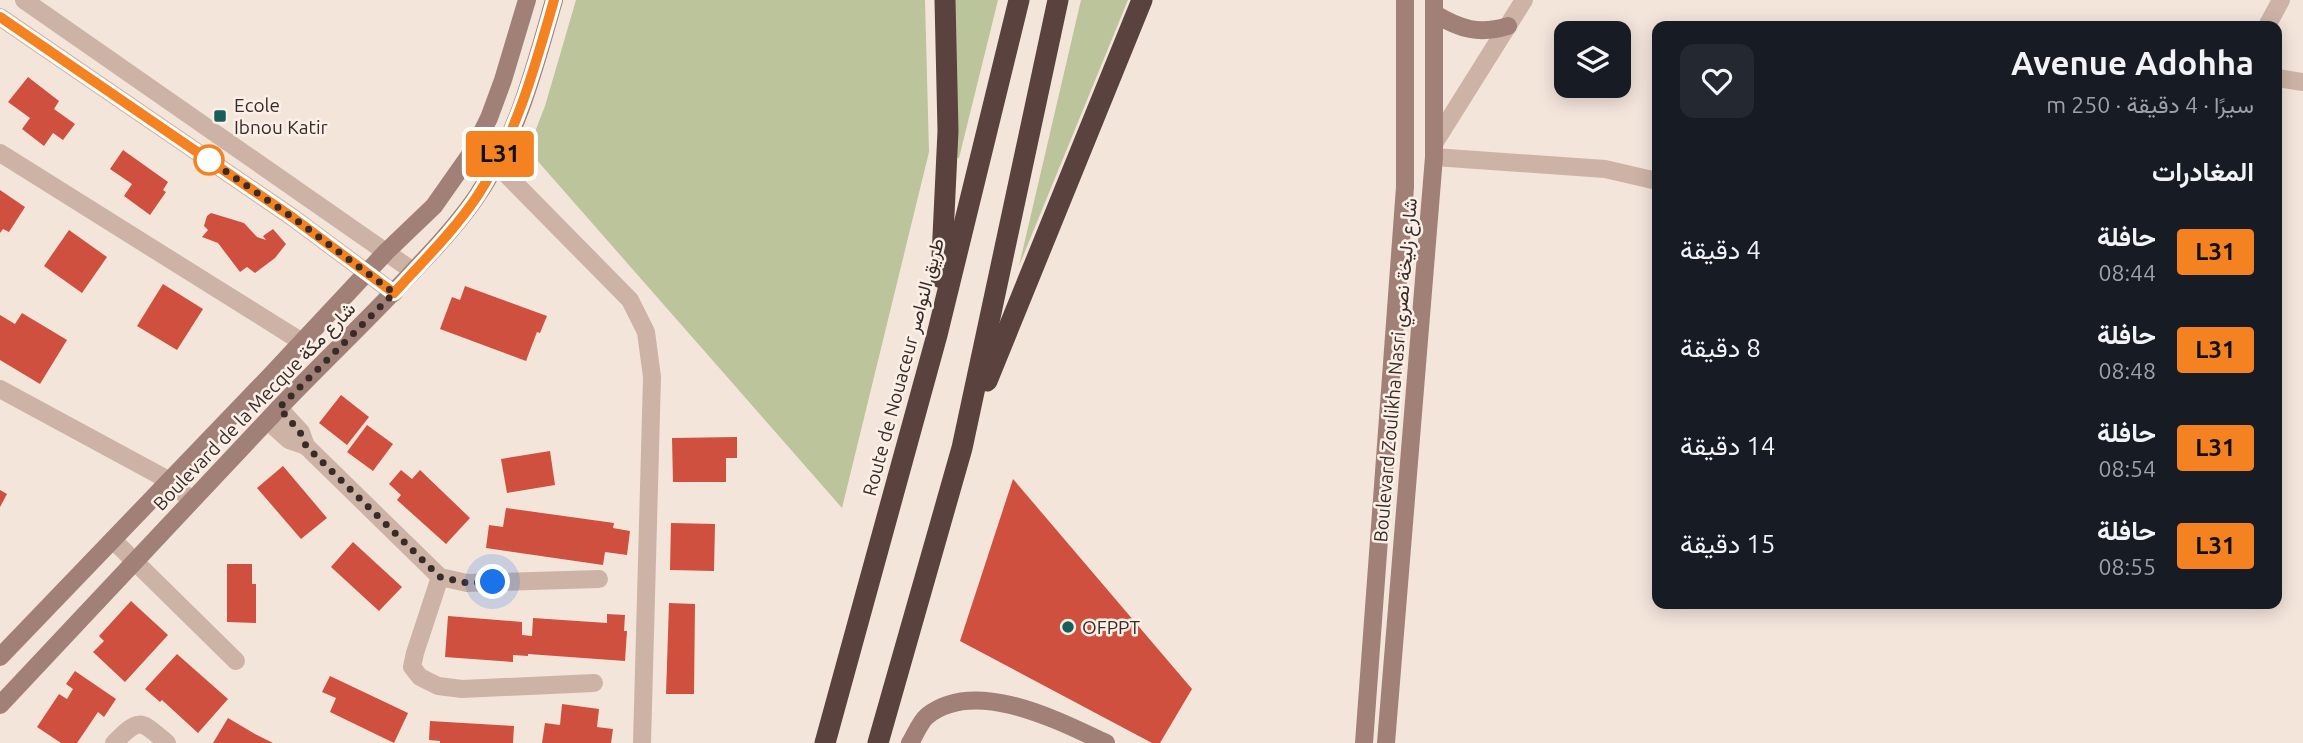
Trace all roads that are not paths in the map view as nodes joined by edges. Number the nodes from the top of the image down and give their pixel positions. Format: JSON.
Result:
{"nodes":[{"id":1,"x":24,"y":0,"type":"edge"},
{"id":2,"x":527,"y":0,"type":"edge"},
{"id":3,"x":554,"y":0,"type":"edge"},
{"id":4,"x":945,"y":0,"type":"edge"},
{"id":5,"x":1019,"y":0,"type":"edge"},
{"id":6,"x":1058,"y":0,"type":"edge"},
{"id":7,"x":1142,"y":0,"type":"edge"},
{"id":8,"x":1405,"y":0,"type":"edge"},
{"id":9,"x":1524,"y":0,"type":"edge"},
{"id":10,"x":2281,"y":0,"type":"edge"},
{"id":11,"x":1434,"y":7,"type":"edge"},
{"id":12,"x":0,"y":17,"type":"edge"},
{"id":13,"x":2270,"y":21,"type":"edge"},
{"id":14,"x":1508,"y":26,"type":"junction"},
{"id":15,"x":2282,"y":79,"type":"edge"},
{"id":16,"x":2303,"y":82,"type":"edge"},
{"id":17,"x":1434,"y":150,"type":"junction"},
{"id":18,"x":0,"y":153,"type":"edge"},
{"id":19,"x":496,"y":164,"type":"junction"},
{"id":20,"x":1652,"y":180,"type":"edge"},
{"id":21,"x":387,"y":252,"type":"junction"},
{"id":22,"x":413,"y":271,"type":"junction"},
{"id":23,"x":367,"y":273,"type":"junction"},
{"id":24,"x":394,"y":293,"type":"junction"},
{"id":25,"x":937,"y":335,"type":"junction"},
{"id":26,"x":302,"y":342,"type":"junction"},
{"id":27,"x":0,"y":389,"type":"edge"},
{"id":28,"x":274,"y":414,"type":"junction"},
{"id":29,"x":962,"y":448,"type":"junction"},
{"id":30,"x":170,"y":481,"type":"junction"},
{"id":31,"x":191,"y":500,"type":"junction"},
{"id":32,"x":113,"y":540,"type":"junction"},
{"id":33,"x":135,"y":563,"type":"junction"},
{"id":34,"x":440,"y":577,"type":"junction"},
{"id":35,"x":599,"y":579,"type":"dead end"},
{"id":36,"x":0,"y":657,"type":"edge"},
{"id":37,"x":236,"y":661,"type":"dead end"},
{"id":38,"x":594,"y":683,"type":"dead end"},
{"id":39,"x":0,"y":705,"type":"edge"},
{"id":40,"x":114,"y":743,"type":"edge"},
{"id":41,"x":167,"y":743,"type":"edge"},
{"id":42,"x":642,"y":743,"type":"edge"},
{"id":43,"x":825,"y":743,"type":"edge"},
{"id":44,"x":878,"y":743,"type":"edge"},
{"id":45,"x":910,"y":743,"type":"edge"},
{"id":46,"x":1106,"y":743,"type":"edge"},
{"id":47,"x":1364,"y":743,"type":"edge"},
{"id":48,"x":1386,"y":743,"type":"edge"}],
"edges":[{"from":1,"to":21,"type":"street"},
{"from":2,"to":21,"type":"main road","name":"Boulevard de la Mecque شارع مكة"},
{"from":3,"to":19,"type":"main road","name":"Boulevard de la Mecque شارع مكة"},
{"from":4,"to":25,"type":"highway"},
{"from":5,"to":25,"type":"highway","name":"Route de Nouaceur طريق النواصر"},
{"from":6,"to":29,"type":"highway"},
{"from":7,"to":29,"type":"highway"},
{"from":8,"to":47,"type":"main road","name":"Boulevard Zoulikha Nasri شارع زليخة نصري"},
{"from":9,"to":14,"type":"street"},
{"from":10,"to":13,"type":"street"},
{"from":11,"to":14,"type":"main road"},
{"from":11,"to":17,"type":"main road","name":"Boulevard Zoulikha Nasri شارع زليخة نصري"},
{"from":12,"to":23,"type":"street"},
{"from":14,"to":17,"type":"street"},
{"from":15,"to":16,"type":"street"},
{"from":17,"to":20,"type":"street"},
{"from":17,"to":48,"type":"main road","name":"Boulevard Zoulikha Nasri شارع زليخة نصري"},
{"from":18,"to":26,"type":"street"},
{"from":19,"to":22,"type":"main road","name":"Boulevard de la Mecque شارع مكة"},
{"from":19,"to":42,"type":"street"},
{"from":21,"to":22,"type":"street"},
{"from":21,"to":23,"type":"main road","name":"Boulevard de la Mecque شارع مكة"},
{"from":22,"to":24,"type":"main road","name":"Boulevard de la Mecque شارع مكة"},
{"from":23,"to":24,"type":"street"},
{"from":23,"to":26,"type":"main road","name":"Boulevard de la Mecque شارع مكة"},
{"from":24,"to":28,"type":"main road","name":"Boulevard de la Mecque شارع مكة"},
{"from":25,"to":43,"type":"highway","name":"Route de Nouaceur طريق النواصر"},
{"from":26,"to":30,"type":"main road","name":"Boulevard de la Mecque شارع مكة"},
{"from":27,"to":30,"type":"street"},
{"from":28,"to":31,"type":"main road","name":"Boulevard de la Mecque شارع مكة"},
{"from":28,"to":34,"type":"street"},
{"from":29,"to":44,"type":"highway"},
{"from":30,"to":31,"type":"street"},
{"from":30,"to":32,"type":"main road","name":"Boulevard de la Mecque شارع مكة"},
{"from":31,"to":33,"type":"main road","name":"Boulevard de la Mecque شارع مكة"},
{"from":32,"to":33,"type":"street"},
{"from":32,"to":36,"type":"main road","name":"Boulevard de la Mecque شارع مكة"},
{"from":33,"to":37,"type":"street"},
{"from":33,"to":39,"type":"main road","name":"Boulevard de la Mecque شارع مكة"},
{"from":34,"to":35,"type":"street"},
{"from":34,"to":38,"type":"street"},
{"from":40,"to":41,"type":"street"},
{"from":45,"to":46,"type":"main road"}]}
